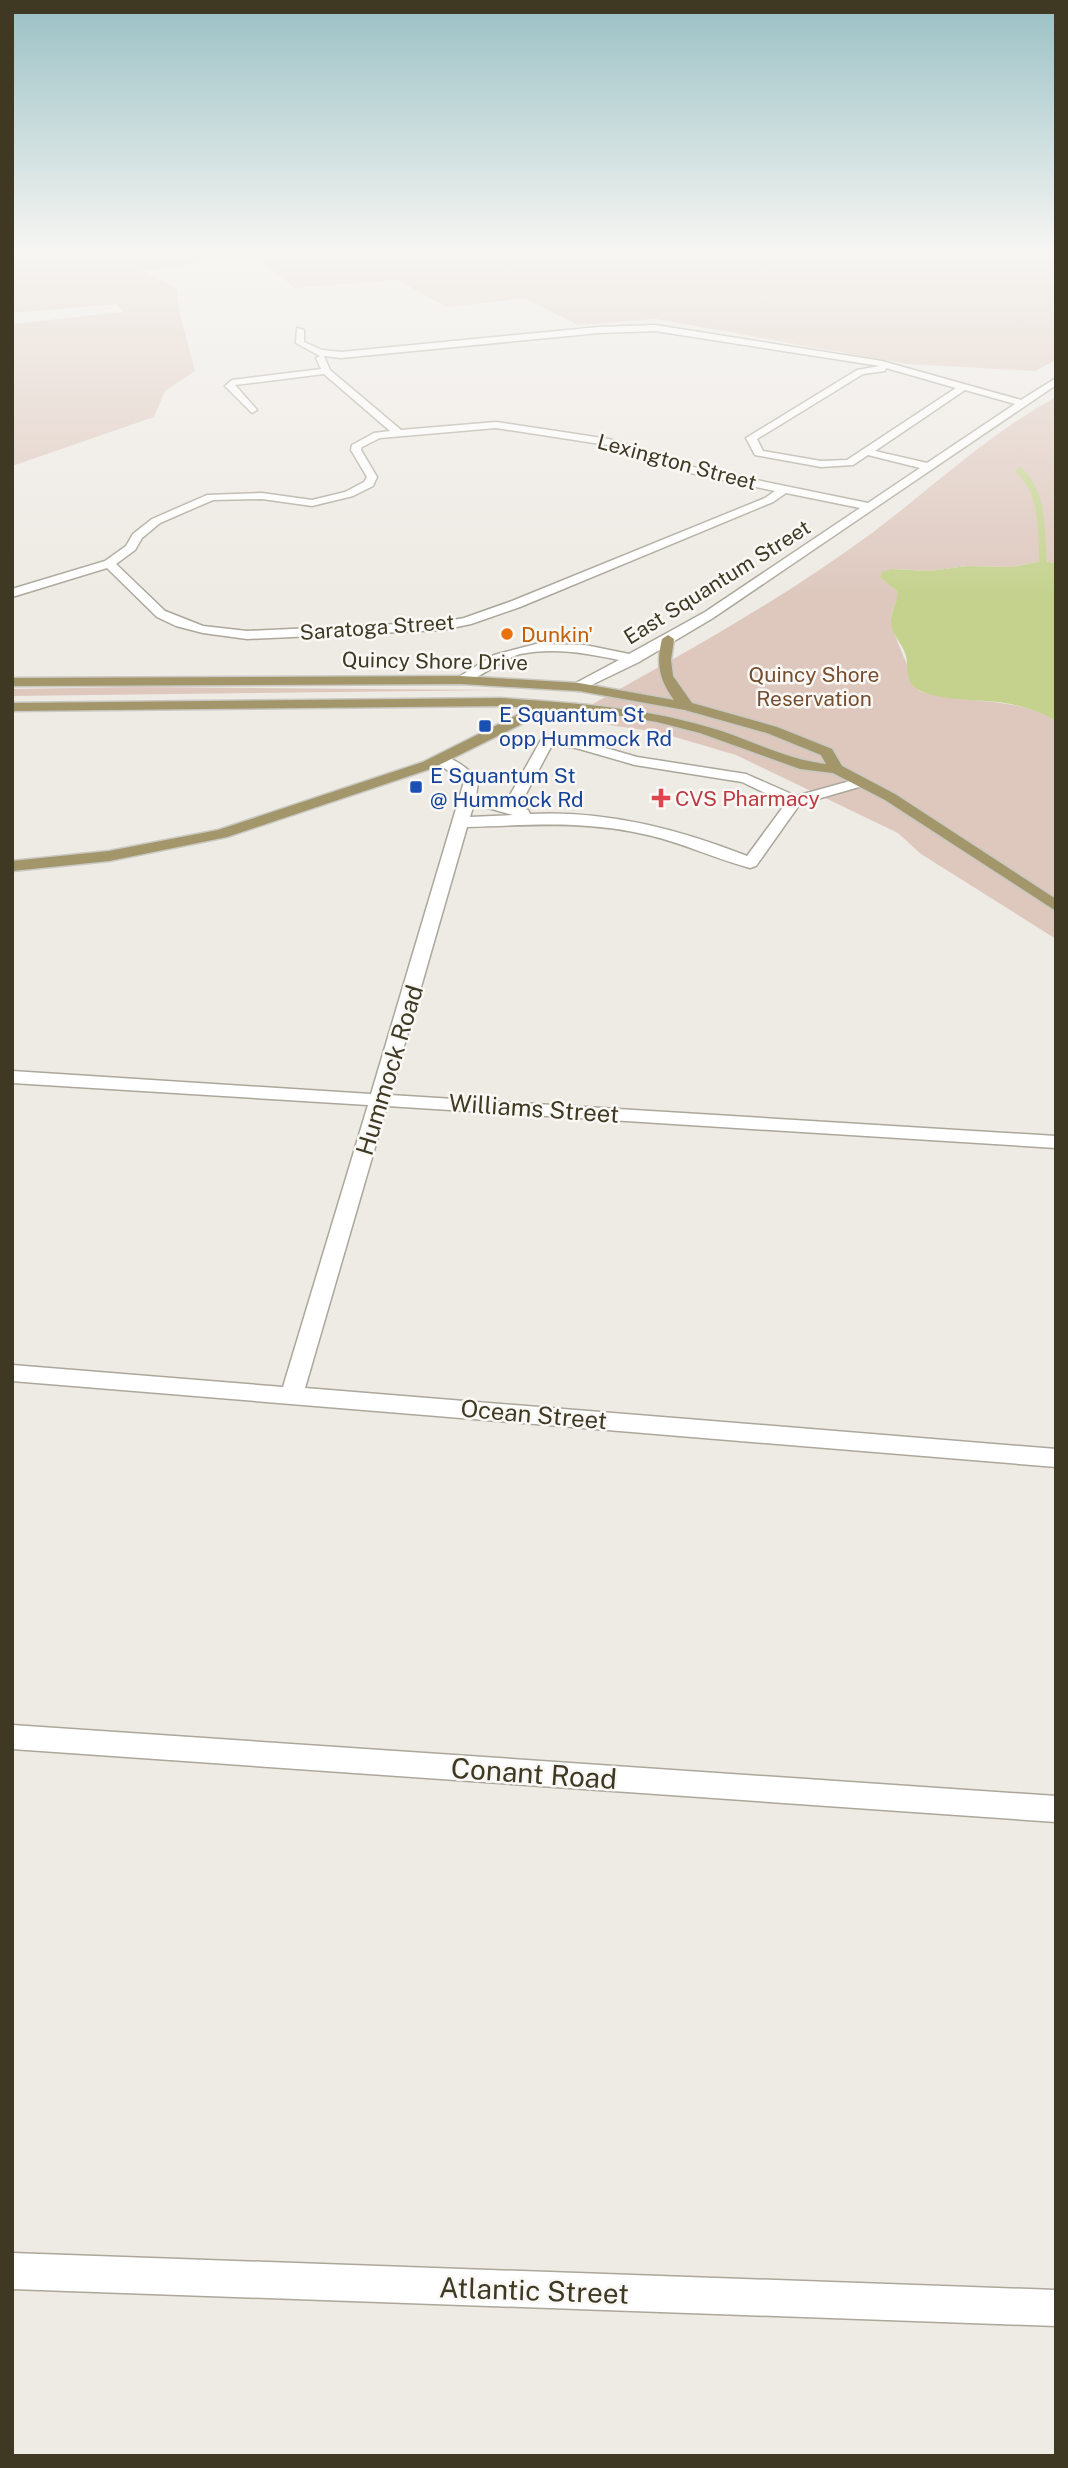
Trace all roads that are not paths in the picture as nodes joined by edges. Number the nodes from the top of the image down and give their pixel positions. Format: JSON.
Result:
{"nodes":[{"id":1,"x":325,"y":367,"type":"edge"},
{"id":2,"x":889,"y":367,"type":"edge"},
{"id":3,"x":894,"y":368,"type":"junction"},
{"id":4,"x":326,"y":371,"type":"junction"},
{"id":5,"x":1056,"y":381,"type":"edge"},
{"id":6,"x":963,"y":387,"type":"junction"},
{"id":7,"x":1021,"y":403,"type":"junction"},
{"id":8,"x":252,"y":410,"type":"dead end"},
{"id":9,"x":398,"y":433,"type":"junction"},
{"id":10,"x":868,"y":452,"type":"junction"},
{"id":11,"x":928,"y":467,"type":"junction"},
{"id":12,"x":785,"y":489,"type":"junction"},
{"id":13,"x":871,"y":507,"type":"junction"},
{"id":14,"x":109,"y":564,"type":"junction"},
{"id":15,"x":12,"y":593,"type":"edge"},
{"id":16,"x":668,"y":639,"type":"junction"},
{"id":17,"x":634,"y":659,"type":"junction"},
{"id":18,"x":461,"y":680,"type":"junction"},
{"id":19,"x":12,"y":682,"type":"edge"},
{"id":20,"x":579,"y":687,"type":"junction"},
{"id":21,"x":549,"y":705,"type":"junction"},
{"id":22,"x":687,"y":706,"type":"junction"},
{"id":23,"x":12,"y":707,"type":"edge"},
{"id":24,"x":440,"y":760,"type":"junction"},
{"id":25,"x":836,"y":769,"type":"junction"},
{"id":26,"x":861,"y":782,"type":"junction"},
{"id":27,"x":468,"y":798,"type":"junction"},
{"id":28,"x":795,"y":802,"type":"junction"},
{"id":29,"x":510,"y":809,"type":"junction"},
{"id":30,"x":542,"y":818,"type":"junction"},
{"id":31,"x":461,"y":822,"type":"junction"},
{"id":32,"x":12,"y":866,"type":"edge"},
{"id":33,"x":1056,"y":906,"type":"edge"},
{"id":34,"x":12,"y":1077,"type":"edge"},
{"id":35,"x":382,"y":1098,"type":"junction"},
{"id":36,"x":1056,"y":1142,"type":"edge"},
{"id":37,"x":12,"y":1373,"type":"edge"},
{"id":38,"x":292,"y":1394,"type":"junction"},
{"id":39,"x":1056,"y":1458,"type":"edge"},
{"id":40,"x":12,"y":1737,"type":"edge"},
{"id":41,"x":1056,"y":1809,"type":"edge"},
{"id":42,"x":12,"y":2271,"type":"edge"},
{"id":43,"x":1056,"y":2308,"type":"edge"}],
"edges":[{"from":1,"to":4,"type":"street"},
{"from":2,"to":3,"type":"street"},
{"from":3,"to":6,"type":"street"},
{"from":3,"to":10,"type":"street"},
{"from":4,"to":8,"type":"street"},
{"from":4,"to":9,"type":"street"},
{"from":5,"to":7,"type":"street","name":"East Squantum Street"},
{"from":6,"to":7,"type":"street"},
{"from":6,"to":10,"type":"street"},
{"from":7,"to":11,"type":"street","name":"East Squantum Street"},
{"from":9,"to":12,"type":"street","name":"Lexington Street"},
{"from":9,"to":14,"type":"street","name":"Lexington Street"},
{"from":10,"to":11,"type":"street"},
{"from":11,"to":13,"type":"street","name":"East Squantum Street"},
{"from":12,"to":13,"type":"street","name":"Lexington Street"},
{"from":12,"to":14,"type":"street","name":"Saratoga Street"},
{"from":13,"to":16,"type":"street","name":"East Squantum Street"},
{"from":14,"to":15,"type":"street"},
{"from":16,"to":17,"type":"street","name":"East Squantum Street"},
{"from":16,"to":22,"type":"main road"},
{"from":17,"to":18,"type":"street"},
{"from":17,"to":20,"type":"street","name":"East Squantum Street"},
{"from":18,"to":19,"type":"main road","name":"Quincy Shore Drive"},
{"from":18,"to":20,"type":"main road","name":"Quincy Shore Drive"},
{"from":20,"to":21,"type":"main road","name":"East Squantum Street"},
{"from":20,"to":22,"type":"main road","name":"Quincy Shore Drive"},
{"from":21,"to":23,"type":"main road","name":"Quincy Shore Drive"},
{"from":21,"to":24,"type":"main road","name":"East Squantum Street"},
{"from":21,"to":25,"type":"main road","name":"Quincy Shore Drive"},
{"from":22,"to":25,"type":"main road","name":"Quincy Shore Drive"},
{"from":24,"to":27,"type":"street"},
{"from":24,"to":32,"type":"main road","name":"East Squantum Street"},
{"from":25,"to":26,"type":"main road","name":"Quincy Shore Drive"},
{"from":26,"to":28,"type":"street"},
{"from":26,"to":33,"type":"main road","name":"Quincy Shore Drive"},
{"from":27,"to":29,"type":"street"},
{"from":27,"to":31,"type":"street","name":"Hummock Road"},
{"from":28,"to":29,"type":"street"},
{"from":28,"to":30,"type":"street"},
{"from":29,"to":30,"type":"street"},
{"from":30,"to":31,"type":"street"},
{"from":31,"to":35,"type":"street","name":"Hummock Road"},
{"from":34,"to":35,"type":"street","name":"Williams Street"},
{"from":35,"to":36,"type":"street","name":"Williams Street"},
{"from":35,"to":38,"type":"street","name":"Hummock Road"},
{"from":37,"to":38,"type":"street","name":"Ocean Street"},
{"from":38,"to":39,"type":"street","name":"Ocean Street"},
{"from":40,"to":41,"type":"street","name":"Conant Road"},
{"from":42,"to":43,"type":"street","name":"Atlantic Street"}]}
